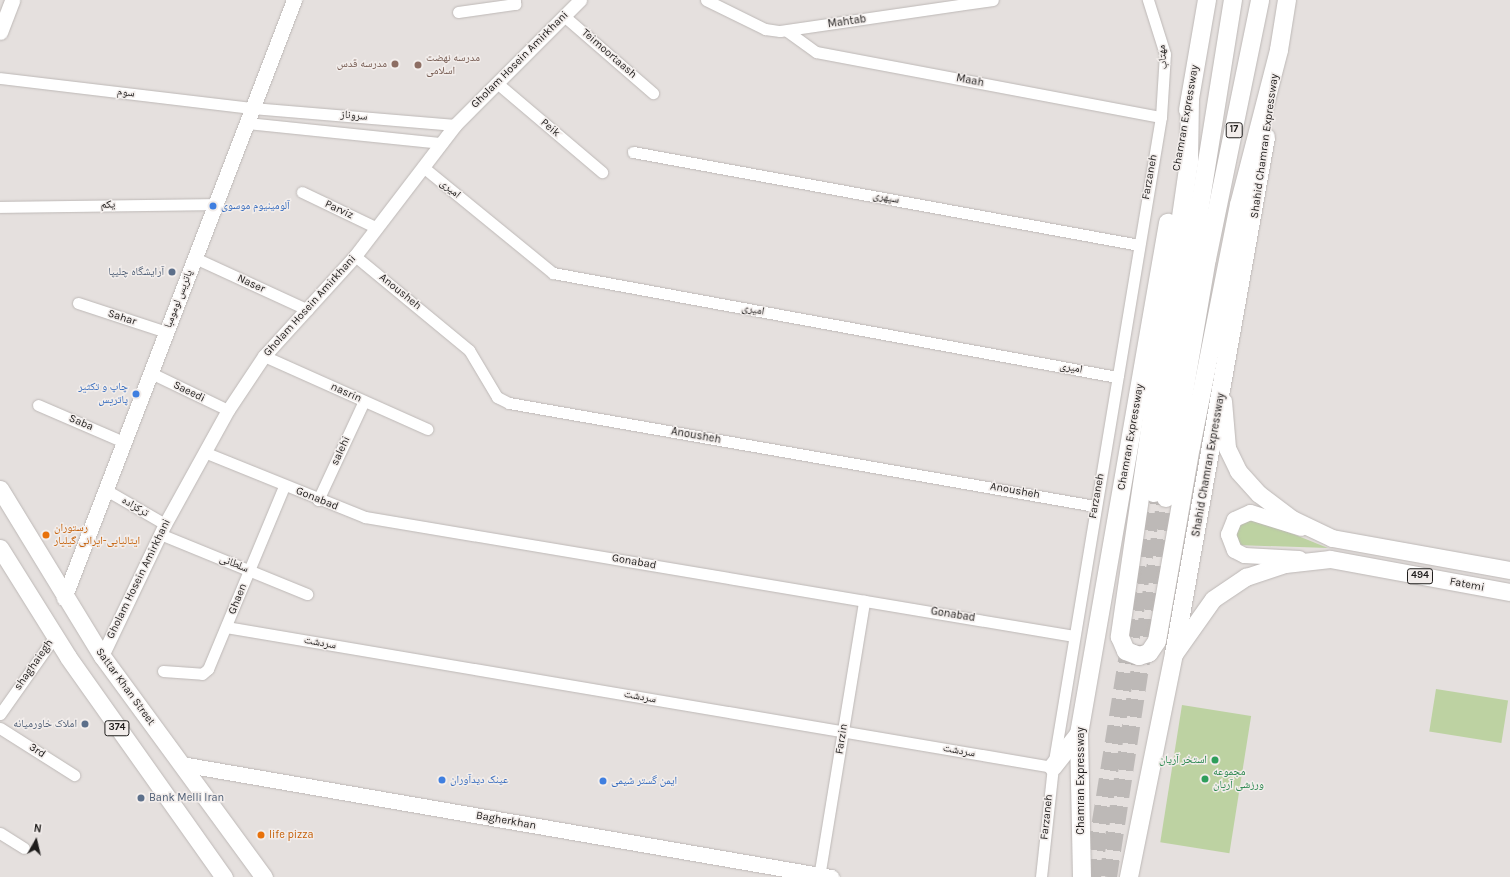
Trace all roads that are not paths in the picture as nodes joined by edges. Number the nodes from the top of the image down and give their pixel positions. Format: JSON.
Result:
{"nodes":[{"id":1,"x":12,"y":0,"type":"edge"},
{"id":2,"x":294,"y":0,"type":"edge"},
{"id":3,"x":515,"y":0,"type":"edge"},
{"id":4,"x":580,"y":0,"type":"edge"},
{"id":5,"x":706,"y":0,"type":"edge"},
{"id":6,"x":993,"y":0,"type":"edge"},
{"id":7,"x":1148,"y":0,"type":"edge"},
{"id":8,"x":1207,"y":0,"type":"edge"},
{"id":9,"x":1232,"y":0,"type":"edge"},
{"id":10,"x":1260,"y":0,"type":"edge"},
{"id":11,"x":1287,"y":0,"type":"edge"},
{"id":12,"x":458,"y":12,"type":"dead end"},
{"id":13,"x":564,"y":16,"type":"junction"},
{"id":14,"x":787,"y":31,"type":"junction"},
{"id":15,"x":0,"y":32,"type":"edge"},
{"id":16,"x":1279,"y":50,"type":"junction"},
{"id":17,"x":0,"y":78,"type":"edge"},
{"id":18,"x":497,"y":83,"type":"junction"},
{"id":19,"x":653,"y":92,"type":"dead end"},
{"id":20,"x":1190,"y":98,"type":"junction"},
{"id":21,"x":252,"y":108,"type":"junction"},
{"id":22,"x":339,"y":115,"type":"junction"},
{"id":23,"x":354,"y":116,"type":"junction"},
{"id":24,"x":1161,"y":117,"type":"junction"},
{"id":25,"x":247,"y":123,"type":"junction"},
{"id":26,"x":455,"y":125,"type":"junction"},
{"id":27,"x":338,"y":132,"type":"junction"},
{"id":28,"x":352,"y":133,"type":"junction"},
{"id":29,"x":442,"y":143,"type":"junction"},
{"id":30,"x":633,"y":152,"type":"dead end"},
{"id":31,"x":424,"y":167,"type":"junction"},
{"id":32,"x":602,"y":172,"type":"dead end"},
{"id":33,"x":302,"y":192,"type":"dead end"},
{"id":34,"x":216,"y":204,"type":"junction"},
{"id":35,"x":0,"y":207,"type":"edge"},
{"id":36,"x":377,"y":228,"type":"junction"},
{"id":37,"x":1139,"y":245,"type":"junction"},
{"id":38,"x":355,"y":256,"type":"junction"},
{"id":39,"x":195,"y":258,"type":"junction"},
{"id":40,"x":78,"y":303,"type":"dead end"},
{"id":41,"x":308,"y":310,"type":"junction"},
{"id":42,"x":166,"y":332,"type":"junction"},
{"id":43,"x":264,"y":356,"type":"junction"},
{"id":44,"x":151,"y":373,"type":"junction"},
{"id":45,"x":1117,"y":377,"type":"junction"},
{"id":46,"x":1222,"y":392,"type":"junction"},
{"id":47,"x":364,"y":401,"type":"junction"},
{"id":48,"x":38,"y":405,"type":"dead end"},
{"id":49,"x":228,"y":410,"type":"junction"},
{"id":50,"x":428,"y":429,"type":"dead end"},
{"id":51,"x":124,"y":442,"type":"junction"},
{"id":52,"x":204,"y":452,"type":"junction"},
{"id":53,"x":284,"y":486,"type":"junction"},
{"id":54,"x":0,"y":489,"type":"edge"},
{"id":55,"x":106,"y":490,"type":"junction"},
{"id":56,"x":318,"y":500,"type":"junction"},
{"id":57,"x":1095,"y":506,"type":"junction"},
{"id":58,"x":162,"y":529,"type":"junction"},
{"id":59,"x":1332,"y":538,"type":"junction"},
{"id":60,"x":0,"y":548,"type":"edge"},
{"id":61,"x":1330,"y":559,"type":"junction"},
{"id":62,"x":249,"y":570,"type":"junction"},
{"id":63,"x":1510,"y":570,"type":"edge"},
{"id":64,"x":1510,"y":592,"type":"edge"},
{"id":65,"x":307,"y":594,"type":"dead end"},
{"id":66,"x":64,"y":598,"type":"junction"},
{"id":67,"x":864,"y":601,"type":"junction"},
{"id":68,"x":226,"y":627,"type":"junction"},
{"id":69,"x":54,"y":636,"type":"junction"},
{"id":70,"x":1074,"y":636,"type":"junction"},
{"id":71,"x":1174,"y":654,"type":"junction"},
{"id":72,"x":102,"y":656,"type":"junction"},
{"id":73,"x":163,"y":671,"type":"dead end"},
{"id":74,"x":0,"y":714,"type":"edge"},
{"id":75,"x":0,"y":728,"type":"edge"},
{"id":76,"x":843,"y":731,"type":"junction"},
{"id":77,"x":1079,"y":734,"type":"junction"},
{"id":78,"x":181,"y":764,"type":"junction"},
{"id":79,"x":1053,"y":767,"type":"junction"},
{"id":80,"x":74,"y":775,"type":"dead end"},
{"id":81,"x":0,"y":833,"type":"edge"},
{"id":82,"x":24,"y":848,"type":"dead end"},
{"id":83,"x":823,"y":876,"type":"edge"},
{"id":84,"x":1042,"y":876,"type":"edge"},
{"id":85,"x":224,"y":877,"type":"edge"},
{"id":86,"x":264,"y":877,"type":"edge"},
{"id":87,"x":1082,"y":877,"type":"edge"},
{"id":88,"x":1129,"y":877,"type":"edge"}],
"edges":[{"from":1,"to":15,"type":"main road"},
{"from":2,"to":21,"type":"main road","name":"پاتریس لومومبا"},
{"from":3,"to":12,"type":"street"},
{"from":4,"to":13,"type":"street","name":"Gholam Hosein Amirkhani"},
{"from":5,"to":14,"type":"street","name":"Mahtab"},
{"from":6,"to":14,"type":"street","name":"Mahtab"},
{"from":7,"to":24,"type":"street","name":"مهتاب"},
{"from":8,"to":20,"type":"highway","name":"Chamran Expressway"},
{"from":9,"to":10,"type":"highway","number":"17"},
{"from":11,"to":16,"type":"highway"},
{"from":13,"to":18,"type":"street","name":"Gholam Hosein Amirkhani"},
{"from":13,"to":19,"type":"street","name":"Teimoortaash"},
{"from":14,"to":24,"type":"street","name":"Maah"},
{"from":16,"to":20,"type":"highway"},
{"from":16,"to":46,"type":"highway","name":"Shahid Chamran Expressway"},
{"from":17,"to":21,"type":"street","name":"سوم"},
{"from":18,"to":26,"type":"street","name":"Gholam Hosein Amirkhani"},
{"from":18,"to":32,"type":"street","name":"Peik"},
{"from":20,"to":77,"type":"highway","name":"Chamran Expressway"},
{"from":21,"to":22,"type":"street","name":"سروناز"},
{"from":21,"to":25,"type":"main road","name":"پاتریس لومومبا"},
{"from":22,"to":23,"type":"street","name":"سروناز"},
{"from":22,"to":27,"type":"street"},
{"from":23,"to":26,"type":"street","name":"سروناز"},
{"from":23,"to":28,"type":"street"},
{"from":24,"to":37,"type":"street","name":"Farzaneh"},
{"from":25,"to":27,"type":"street","name":"سروناز"},
{"from":25,"to":34,"type":"main road","name":"پاتریس لومومبا"},
{"from":26,"to":29,"type":"street","name":"Gholam Hosein Amirkhani"},
{"from":27,"to":28,"type":"street","name":"سروناز"},
{"from":28,"to":29,"type":"street","name":"سروناز"},
{"from":29,"to":31,"type":"street","name":"Gholam Hosein Amirkhani"},
{"from":30,"to":37,"type":"street","name":"سپهری"},
{"from":31,"to":36,"type":"street","name":"Gholam Hosein Amirkhani"},
{"from":31,"to":45,"type":"street","name":"امیری"},
{"from":33,"to":36,"type":"street","name":"Parviz"},
{"from":34,"to":35,"type":"street","name":"یکم"},
{"from":34,"to":39,"type":"main road","name":"پاتریس لومومبا"},
{"from":36,"to":38,"type":"street","name":"Gholam Hosein Amirkhani"},
{"from":37,"to":45,"type":"street","name":"Farzaneh"},
{"from":38,"to":41,"type":"street","name":"Gholam Hosein Amirkhani"},
{"from":38,"to":57,"type":"street","name":"Anousheh"},
{"from":39,"to":41,"type":"street","name":"Naser"},
{"from":39,"to":42,"type":"main road","name":"پاتریس لومومبا"},
{"from":40,"to":42,"type":"street","name":"Sahar"},
{"from":41,"to":43,"type":"street","name":"Gholam Hosein Amirkhani"},
{"from":42,"to":44,"type":"main road","name":"پاتریس لومومبا"},
{"from":43,"to":47,"type":"street","name":"nasrin"},
{"from":43,"to":49,"type":"street","name":"Gholam Hosein Amirkhani"},
{"from":44,"to":49,"type":"street","name":"Saeedi"},
{"from":44,"to":51,"type":"main road","name":"پاتریس لومومبا"},
{"from":45,"to":57,"type":"street","name":"Farzaneh"},
{"from":46,"to":59,"type":"main road","name":"Fatemi"},
{"from":46,"to":71,"type":"highway","name":"Shahid Chamran Expressway"},
{"from":47,"to":50,"type":"street","name":"nasrin"},
{"from":47,"to":56,"type":"street","name":"salehi"},
{"from":48,"to":51,"type":"street","name":"Saba"},
{"from":49,"to":52,"type":"street","name":"Gholam Hosein Amirkhani"},
{"from":51,"to":55,"type":"main road","name":"پاتریس لومومبا"},
{"from":52,"to":53,"type":"street","name":"Gonabad"},
{"from":52,"to":58,"type":"street","name":"Gholam Hosein Amirkhani"},
{"from":53,"to":56,"type":"street","name":"Gonabad"},
{"from":53,"to":62,"type":"street","name":"Ghaen"},
{"from":54,"to":66,"type":"main road","name":"Sattar Khan Street","number":"374"},
{"from":55,"to":58,"type":"street","name":"ترکزاده"},
{"from":55,"to":66,"type":"main road","name":"پاتریس لومومبا"},
{"from":56,"to":67,"type":"street","name":"Gonabad"},
{"from":57,"to":70,"type":"street","name":"Farzaneh"},
{"from":58,"to":62,"type":"street","name":"سلطانی"},
{"from":58,"to":72,"type":"street","name":"Gholam Hosein Amirkhani"},
{"from":59,"to":61,"type":"main road"},
{"from":59,"to":63,"type":"main road","name":"Fatemi","number":"494"},
{"from":60,"to":69,"type":"main road","number":"374"},
{"from":61,"to":64,"type":"main road","name":"Fatemi","number":"494"},
{"from":61,"to":71,"type":"main road","name":"Fatemi"},
{"from":62,"to":65,"type":"street","name":"سلطانی"},
{"from":62,"to":68,"type":"street","name":"Ghaen"},
{"from":66,"to":72,"type":"main road","name":"Sattar Khan Street","number":"374"},
{"from":67,"to":70,"type":"street","name":"Gonabad"},
{"from":67,"to":76,"type":"street","name":"Farzin"},
{"from":68,"to":73,"type":"street","name":"Ghaen"},
{"from":68,"to":76,"type":"street","name":"سردشت"},
{"from":69,"to":74,"type":"street","name":"shaghaiegh"},
{"from":69,"to":85,"type":"main road","number":"374"},
{"from":70,"to":79,"type":"street","name":"Farzaneh"},
{"from":71,"to":88,"type":"highway","name":"Shahid Chamran Expressway"},
{"from":72,"to":78,"type":"main road","name":"Sattar Khan Street","number":"374"},
{"from":75,"to":80,"type":"street","name":"3rd"},
{"from":76,"to":79,"type":"street","name":"سردشت"},
{"from":76,"to":83,"type":"street","name":"Farzin"},
{"from":77,"to":79,"type":"highway"},
{"from":77,"to":87,"type":"highway","name":"Chamran Expressway"},
{"from":78,"to":83,"type":"main road","name":"Bagherkhan"},
{"from":78,"to":86,"type":"main road","name":"Sattar Khan Street","number":"374"},
{"from":79,"to":84,"type":"street","name":"Farzaneh"},
{"from":81,"to":82,"type":"street"}]}
